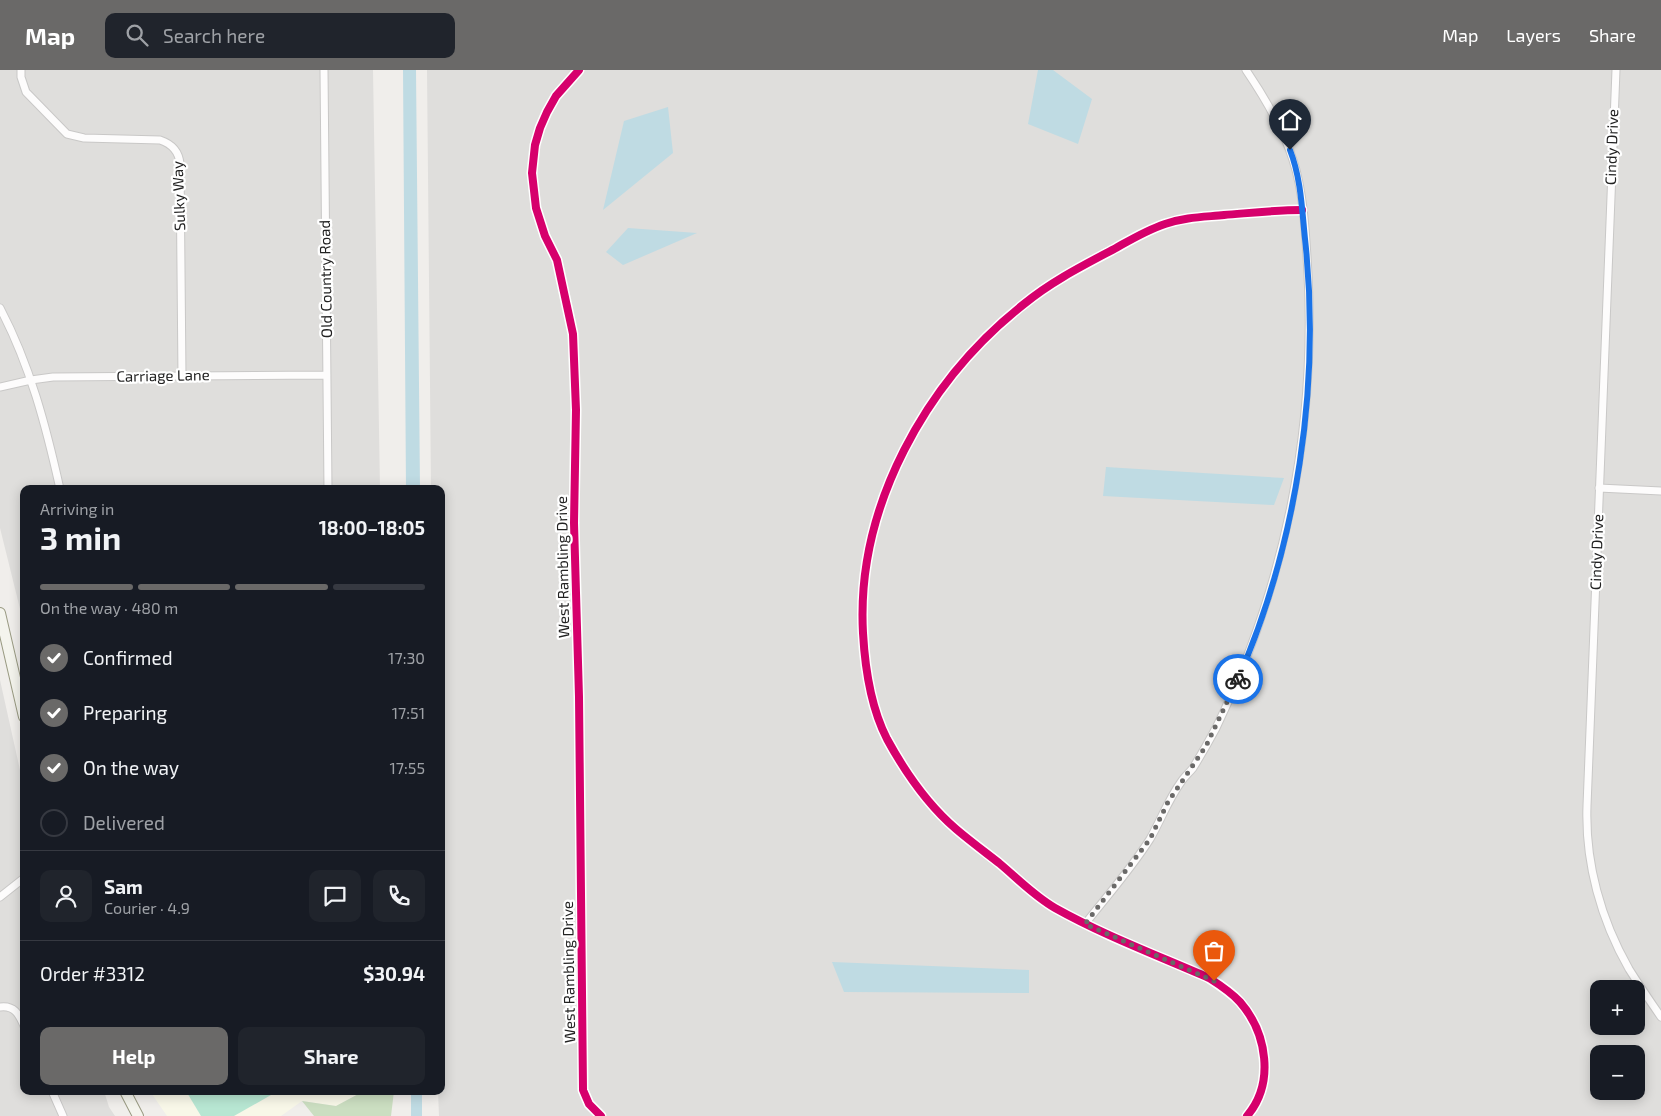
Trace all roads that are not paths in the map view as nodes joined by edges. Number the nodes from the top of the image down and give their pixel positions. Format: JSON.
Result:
{"nodes":[{"id":1,"x":21,"y":70,"type":"edge"},
{"id":2,"x":324,"y":70,"type":"edge"},
{"id":3,"x":579,"y":70,"type":"edge"},
{"id":4,"x":1246,"y":70,"type":"edge"},
{"id":5,"x":1616,"y":70,"type":"edge"},
{"id":6,"x":1302,"y":210,"type":"junction"},
{"id":7,"x":0,"y":308,"type":"edge"},
{"id":8,"x":327,"y":374,"type":"junction"},
{"id":9,"x":182,"y":376,"type":"junction"},
{"id":10,"x":31,"y":380,"type":"junction"},
{"id":11,"x":0,"y":387,"type":"edge"},
{"id":12,"x":59,"y":485,"type":"edge"},
{"id":13,"x":328,"y":485,"type":"edge"},
{"id":14,"x":1599,"y":488,"type":"junction"},
{"id":15,"x":1661,"y":491,"type":"edge"},
{"id":16,"x":0,"y":613,"type":"edge"},
{"id":17,"x":20,"y":700,"type":"edge"},
{"id":18,"x":20,"y":881,"type":"edge"},
{"id":19,"x":0,"y":897,"type":"edge"},
{"id":20,"x":1085,"y":924,"type":"junction"},
{"id":21,"x":0,"y":1007,"type":"edge"},
{"id":22,"x":1661,"y":1017,"type":"edge"},
{"id":23,"x":20,"y":1018,"type":"edge"},
{"id":24,"x":54,"y":1095,"type":"edge"},
{"id":25,"x":127,"y":1095,"type":"edge"},
{"id":26,"x":62,"y":1113,"type":"edge"},
{"id":27,"x":52,"y":1116,"type":"edge"},
{"id":28,"x":138,"y":1116,"type":"edge"},
{"id":29,"x":601,"y":1116,"type":"edge"},
{"id":30,"x":1247,"y":1116,"type":"edge"}],
"edges":[{"from":1,"to":9,"type":"street","name":"Sulky Way"},
{"from":2,"to":8,"type":"street","name":"Old Country Road"},
{"from":3,"to":29,"type":"street","name":"West Rambling Drive"},
{"from":4,"to":6,"type":"street"},
{"from":5,"to":14,"type":"street","name":"Cindy Drive"},
{"from":6,"to":20,"type":"street"},
{"from":6,"to":20,"type":"street"},
{"from":7,"to":10,"type":"street"},
{"from":8,"to":9,"type":"street","name":"Carriage Lane"},
{"from":8,"to":13,"type":"street","name":"Old Country Road"},
{"from":9,"to":10,"type":"street","name":"Carriage Lane"},
{"from":10,"to":11,"type":"street","name":"Carriage Lane"},
{"from":10,"to":12,"type":"street"},
{"from":14,"to":15,"type":"street"},
{"from":14,"to":22,"type":"street","name":"Cindy Drive"},
{"from":16,"to":17,"type":"street"},
{"from":18,"to":19,"type":"street"},
{"from":20,"to":30,"type":"street"},
{"from":21,"to":23,"type":"street"},
{"from":24,"to":26,"type":"street"},
{"from":25,"to":28,"type":"street"},
{"from":26,"to":27,"type":"street"}]}
